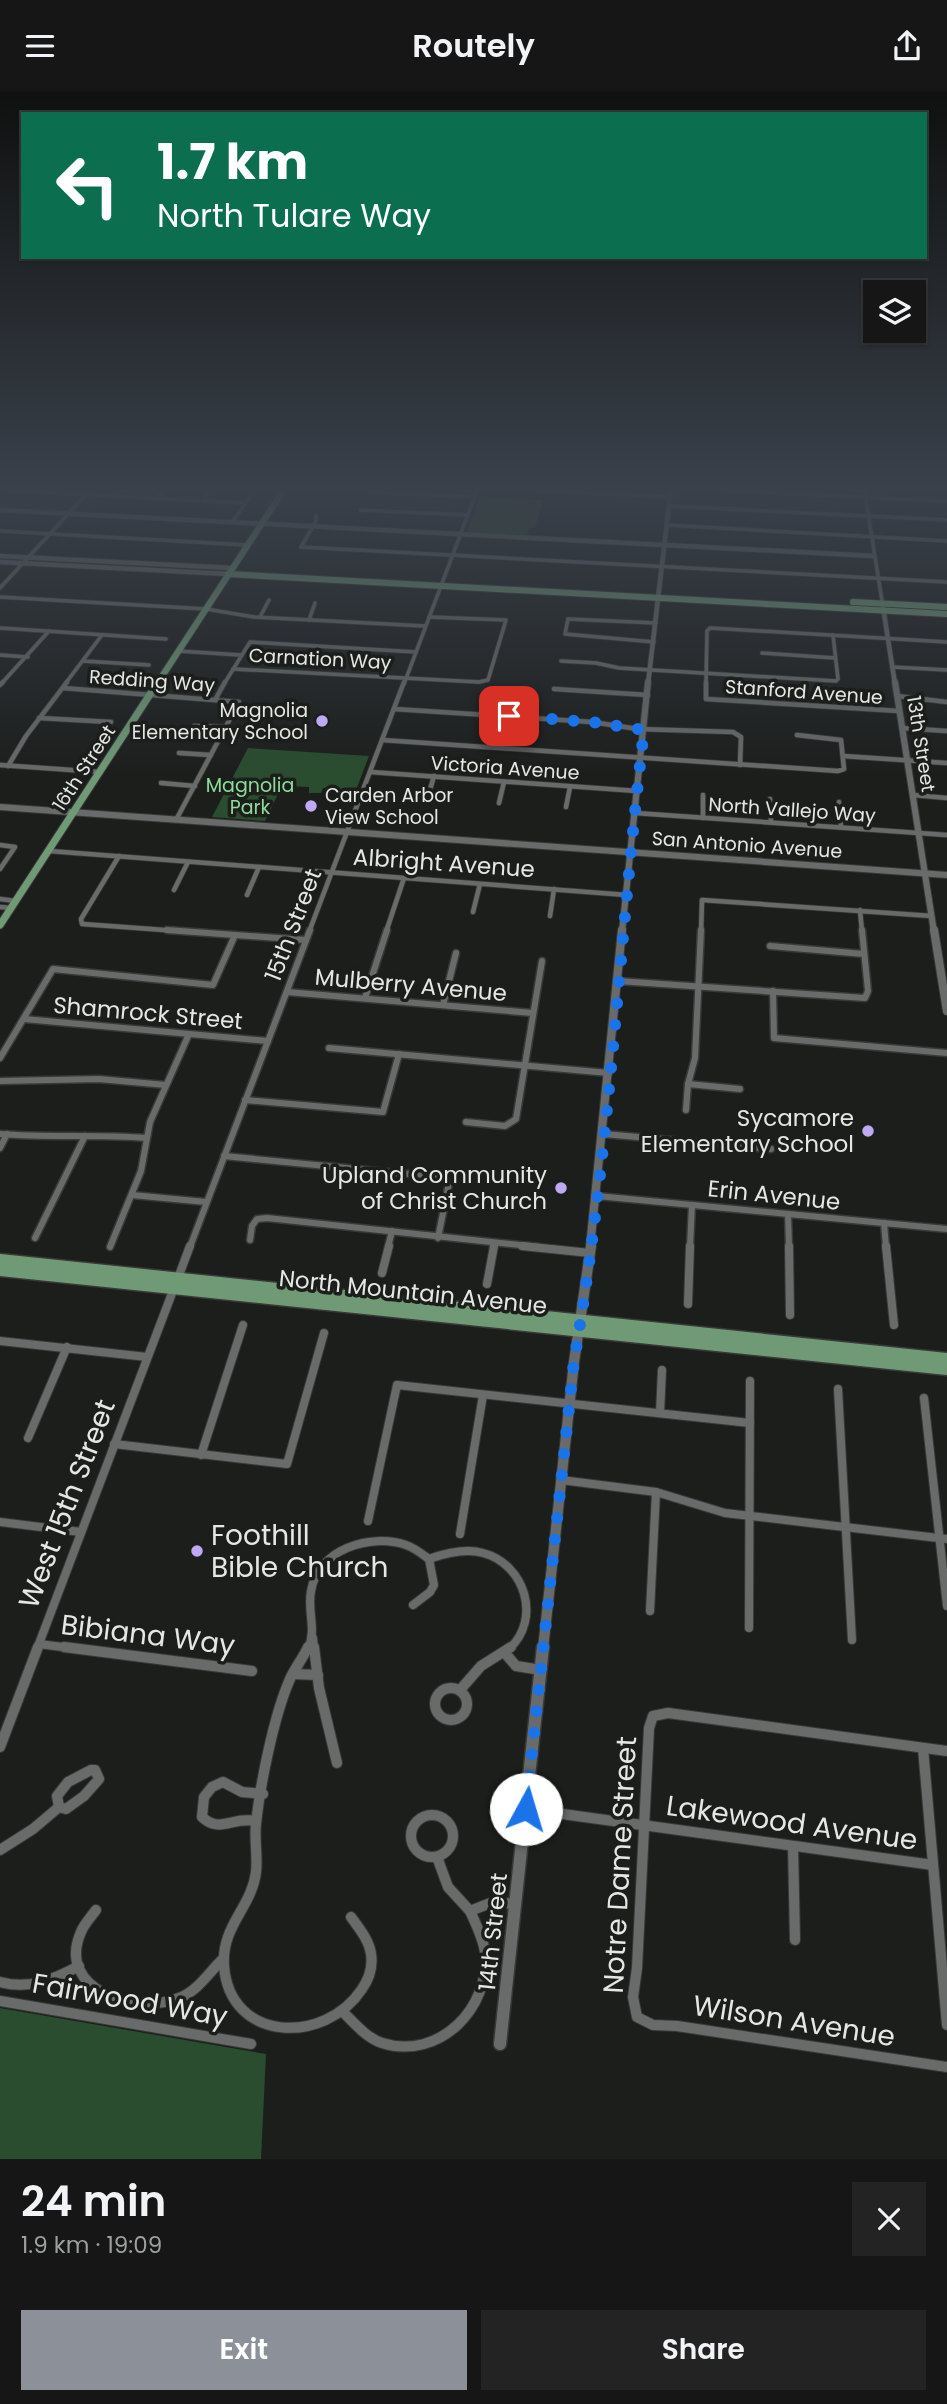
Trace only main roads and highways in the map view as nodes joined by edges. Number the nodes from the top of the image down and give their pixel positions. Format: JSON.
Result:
{"nodes":[{"id":1,"x":221,"y":585,"type":"edge"},
{"id":2,"x":469,"y":585,"type":"edge"},
{"id":3,"x":883,"y":607,"type":"junction"},
{"id":4,"x":947,"y":607,"type":"edge"},
{"id":5,"x":947,"y":614,"type":"edge"},
{"id":6,"x":0,"y":925,"type":"edge"},
{"id":7,"x":0,"y":1260,"type":"edge"},
{"id":8,"x":0,"y":1270,"type":"edge"},
{"id":9,"x":176,"y":1283,"type":"junction"},
{"id":10,"x":580,"y":1326,"type":"junction"},
{"id":11,"x":947,"y":1359,"type":"edge"},
{"id":12,"x":947,"y":1369,"type":"edge"}],
"edges":[{"from":1,"to":6,"type":"main road","name":"16th Street"},
{"from":2,"to":3,"type":"main road"},
{"from":3,"to":4,"type":"main road"},
{"from":3,"to":5,"type":"main road"},
{"from":7,"to":9,"type":"main road","name":"North Mountain Avenue"},
{"from":8,"to":9,"type":"main road","name":"North Mountain Avenue"},
{"from":9,"to":10,"type":"main road","name":"North Mountain Avenue"},
{"from":10,"to":11,"type":"main road","name":"North Mountain Avenue"},
{"from":10,"to":12,"type":"main road","name":"North Mountain Avenue"}]}
